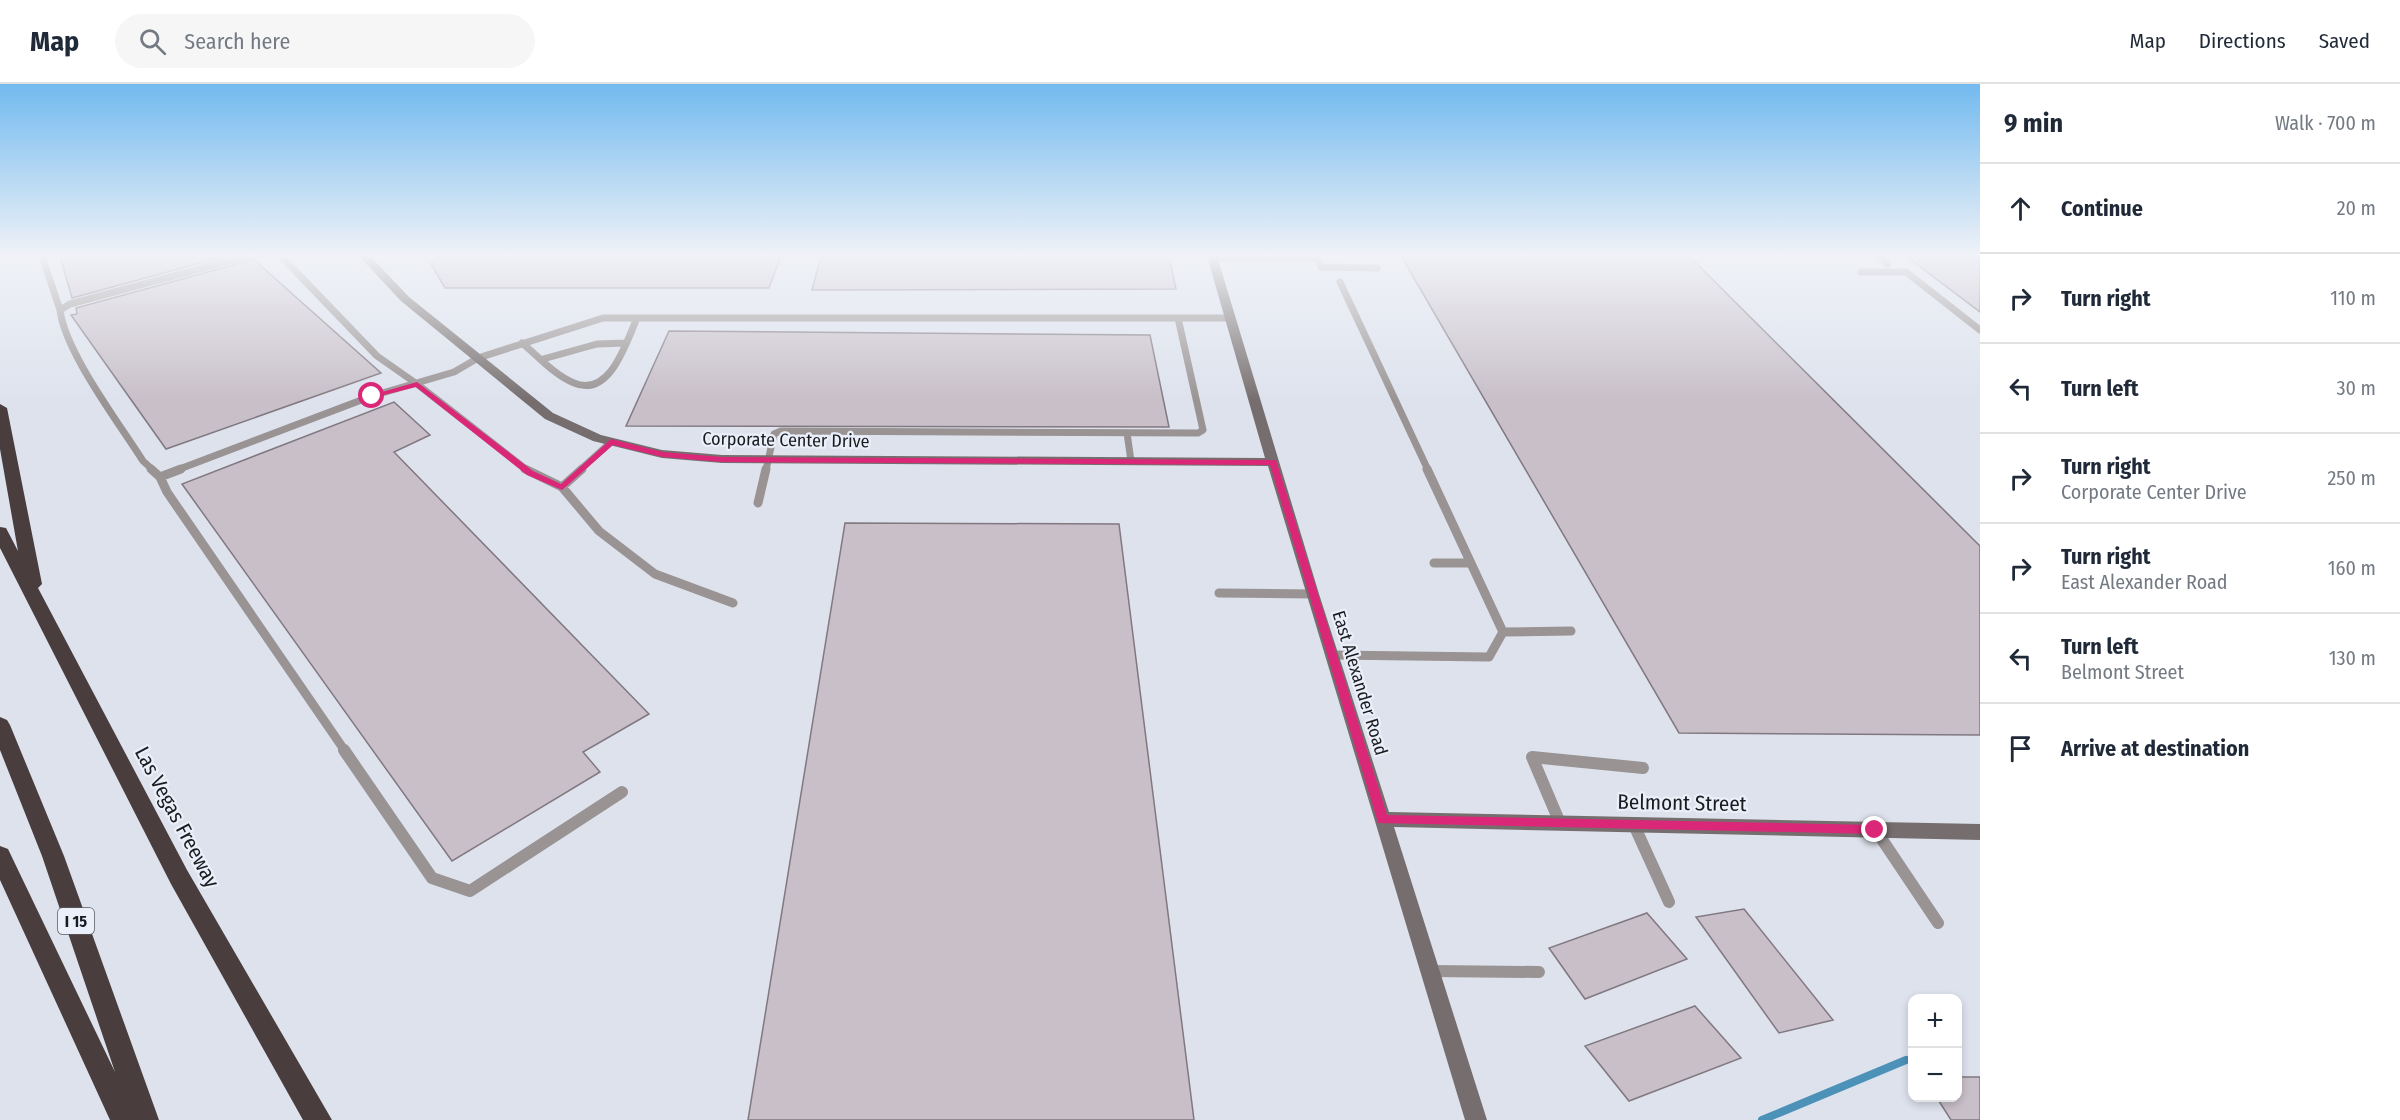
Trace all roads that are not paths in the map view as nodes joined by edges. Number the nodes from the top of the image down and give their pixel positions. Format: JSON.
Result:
{"nodes":[{"id":1,"x":58,"y":304,"type":"edge"},
{"id":2,"x":69,"y":304,"type":"edge"},
{"id":3,"x":327,"y":304,"type":"edge"},
{"id":4,"x":412,"y":304,"type":"edge"},
{"id":5,"x":1227,"y":304,"type":"edge"},
{"id":6,"x":1350,"y":304,"type":"edge"},
{"id":7,"x":1947,"y":304,"type":"edge"},
{"id":8,"x":60,"y":310,"type":"junction"},
{"id":9,"x":637,"y":318,"type":"junction"},
{"id":10,"x":1179,"y":318,"type":"junction"},
{"id":11,"x":1231,"y":318,"type":"junction"},
{"id":12,"x":1980,"y":330,"type":"edge"},
{"id":13,"x":522,"y":343,"type":"junction"},
{"id":14,"x":625,"y":343,"type":"junction"},
{"id":15,"x":478,"y":358,"type":"junction"},
{"id":16,"x":543,"y":359,"type":"junction"},
{"id":17,"x":417,"y":384,"type":"junction"},
{"id":18,"x":0,"y":408,"type":"edge"},
{"id":19,"x":1127,"y":433,"type":"junction"},
{"id":20,"x":611,"y":442,"type":"junction"},
{"id":21,"x":770,"y":459,"type":"junction"},
{"id":22,"x":1131,"y":461,"type":"junction"},
{"id":23,"x":1273,"y":462,"type":"junction"},
{"id":24,"x":160,"y":477,"type":"junction"},
{"id":25,"x":562,"y":487,"type":"junction"},
{"id":26,"x":758,"y":503,"type":"dead end"},
{"id":27,"x":0,"y":532,"type":"edge"},
{"id":28,"x":1434,"y":563,"type":"dead end"},
{"id":29,"x":1472,"y":563,"type":"junction"},
{"id":30,"x":1219,"y":593,"type":"dead end"},
{"id":31,"x":1312,"y":594,"type":"junction"},
{"id":32,"x":37,"y":603,"type":"junction"},
{"id":33,"x":733,"y":603,"type":"dead end"},
{"id":34,"x":1503,"y":632,"type":"junction"},
{"id":35,"x":1571,"y":632,"type":"dead end"},
{"id":36,"x":1331,"y":656,"type":"junction"},
{"id":37,"x":0,"y":725,"type":"edge"},
{"id":38,"x":1643,"y":768,"type":"dead end"},
{"id":39,"x":622,"y":792,"type":"dead end"},
{"id":40,"x":1382,"y":819,"type":"junction"},
{"id":41,"x":1560,"y":823,"type":"junction"},
{"id":42,"x":1634,"y":825,"type":"junction"},
{"id":43,"x":1875,"y":830,"type":"junction"},
{"id":44,"x":1980,"y":832,"type":"edge"},
{"id":45,"x":0,"y":856,"type":"edge"},
{"id":46,"x":1669,"y":902,"type":"dead end"},
{"id":47,"x":1938,"y":923,"type":"dead end"},
{"id":48,"x":1430,"y":971,"type":"junction"},
{"id":49,"x":1539,"y":972,"type":"dead end"},
{"id":50,"x":124,"y":1120,"type":"edge"},
{"id":51,"x":145,"y":1120,"type":"edge"},
{"id":52,"x":318,"y":1120,"type":"edge"},
{"id":53,"x":1476,"y":1120,"type":"edge"}],
"edges":[{"from":1,"to":8,"type":"lane"},
{"from":2,"to":8,"type":"lane"},
{"from":3,"to":17,"type":"lane"},
{"from":4,"to":15,"type":"street","name":"Corporate Center Drive"},
{"from":5,"to":11,"type":"street","name":"East Alexander Road"},
{"from":6,"to":29,"type":"lane"},
{"from":7,"to":12,"type":"lane"},
{"from":8,"to":24,"type":"lane"},
{"from":9,"to":10,"type":"lane"},
{"from":9,"to":13,"type":"lane"},
{"from":9,"to":14,"type":"lane"},
{"from":10,"to":11,"type":"lane"},
{"from":10,"to":19,"type":"lane"},
{"from":11,"to":23,"type":"street","name":"East Alexander Road"},
{"from":13,"to":15,"type":"lane"},
{"from":13,"to":16,"type":"lane"},
{"from":14,"to":16,"type":"lane"},
{"from":14,"to":16,"type":"lane"},
{"from":15,"to":17,"type":"lane"},
{"from":15,"to":20,"type":"street","name":"Corporate Center Drive"},
{"from":17,"to":24,"type":"lane"},
{"from":17,"to":25,"type":"lane"},
{"from":18,"to":32,"type":"highway"},
{"from":19,"to":21,"type":"lane"},
{"from":19,"to":22,"type":"lane"},
{"from":20,"to":21,"type":"street","name":"Corporate Center Drive"},
{"from":20,"to":25,"type":"lane"},
{"from":21,"to":22,"type":"street","name":"Corporate Center Drive"},
{"from":21,"to":26,"type":"lane"},
{"from":22,"to":23,"type":"street","name":"Corporate Center Drive"},
{"from":23,"to":31,"type":"street","name":"East Alexander Road"},
{"from":24,"to":39,"type":"lane"},
{"from":25,"to":33,"type":"lane"},
{"from":27,"to":32,"type":"highway","name":"Las Vegas Freeway"},
{"from":28,"to":29,"type":"lane"},
{"from":29,"to":34,"type":"lane"},
{"from":30,"to":31,"type":"lane"},
{"from":31,"to":36,"type":"street","name":"East Alexander Road"},
{"from":32,"to":52,"type":"highway","name":"Las Vegas Freeway"},
{"from":34,"to":35,"type":"lane"},
{"from":34,"to":36,"type":"lane"},
{"from":36,"to":40,"type":"street","name":"East Alexander Road"},
{"from":37,"to":51,"type":"highway","number":"I 15"},
{"from":38,"to":41,"type":"lane"},
{"from":40,"to":41,"type":"street","name":"Belmont Street"},
{"from":40,"to":48,"type":"street","name":"East Alexander Road"},
{"from":41,"to":42,"type":"street","name":"Belmont Street"},
{"from":42,"to":43,"type":"street","name":"Belmont Street"},
{"from":42,"to":46,"type":"lane"},
{"from":43,"to":44,"type":"street","name":"Belmont Street"},
{"from":43,"to":47,"type":"lane"},
{"from":45,"to":50,"type":"highway"},
{"from":48,"to":49,"type":"lane"},
{"from":48,"to":53,"type":"street","name":"East Alexander Road"}]}
